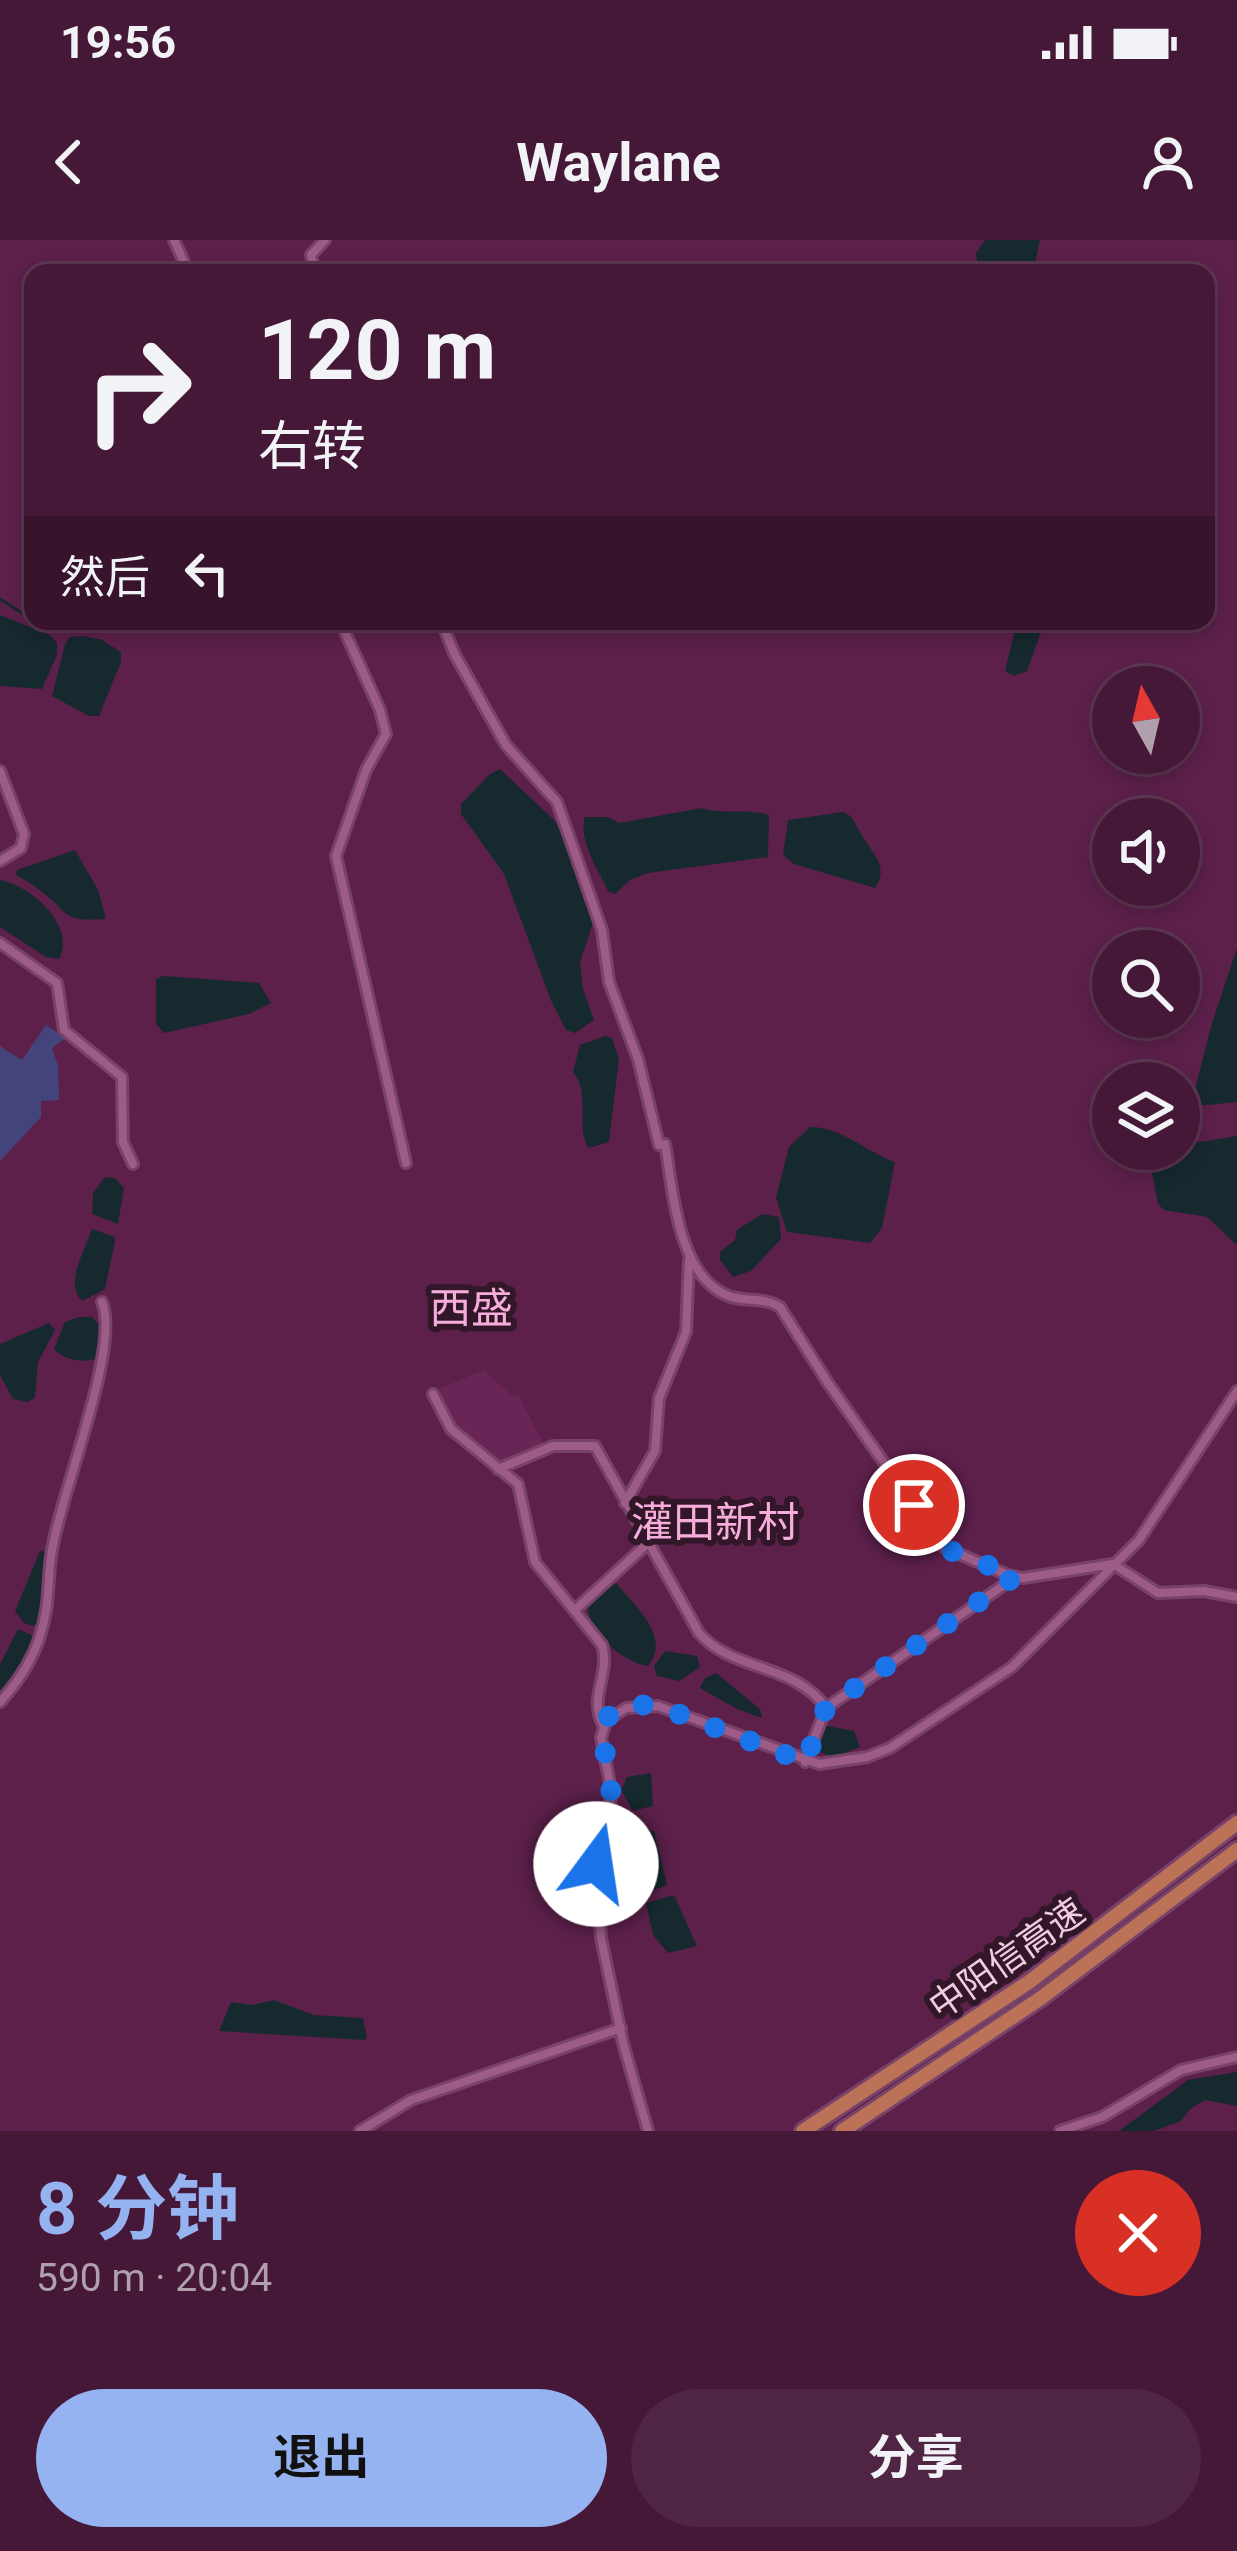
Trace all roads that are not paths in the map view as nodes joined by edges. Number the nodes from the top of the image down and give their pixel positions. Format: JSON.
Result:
{"nodes":[{"id":1,"x":326,"y":240,"type":"edge"},
{"id":2,"x":313,"y":264,"type":"edge"},
{"id":3,"x":344,"y":630,"type":"edge"},
{"id":4,"x":445,"y":630,"type":"edge"},
{"id":5,"x":0,"y":771,"type":"edge"},
{"id":6,"x":0,"y":861,"type":"edge"},
{"id":7,"x":0,"y":944,"type":"edge"},
{"id":8,"x":406,"y":1163,"type":"dead end"},
{"id":9,"x":133,"y":1164,"type":"dead end"},
{"id":10,"x":689,"y":1258,"type":"junction"},
{"id":11,"x":102,"y":1302,"type":"dead end"},
{"id":12,"x":1237,"y":1391,"type":"edge"},
{"id":13,"x":433,"y":1394,"type":"dead end"},
{"id":14,"x":498,"y":1468,"type":"junction"},
{"id":15,"x":625,"y":1502,"type":"junction"},
{"id":16,"x":647,"y":1544,"type":"junction"},
{"id":17,"x":1114,"y":1564,"type":"junction"},
{"id":18,"x":1016,"y":1576,"type":"junction"},
{"id":19,"x":1237,"y":1598,"type":"edge"},
{"id":20,"x":575,"y":1610,"type":"junction"},
{"id":21,"x":0,"y":1702,"type":"edge"},
{"id":22,"x":826,"y":1708,"type":"junction"},
{"id":23,"x":603,"y":1725,"type":"junction"},
{"id":24,"x":805,"y":1762,"type":"junction"},
{"id":25,"x":1237,"y":1823,"type":"edge"},
{"id":26,"x":1237,"y":1850,"type":"edge"},
{"id":27,"x":622,"y":2028,"type":"junction"},
{"id":28,"x":1237,"y":2057,"type":"edge"},
{"id":29,"x":360,"y":2131,"type":"edge"},
{"id":30,"x":648,"y":2131,"type":"edge"},
{"id":31,"x":803,"y":2131,"type":"edge"},
{"id":32,"x":842,"y":2131,"type":"edge"},
{"id":33,"x":1060,"y":2131,"type":"edge"}],
"edges":[{"from":1,"to":2,"type":"street"},
{"from":3,"to":8,"type":"street"},
{"from":4,"to":10,"type":"street"},
{"from":5,"to":6,"type":"street"},
{"from":7,"to":9,"type":"street"},
{"from":10,"to":15,"type":"street"},
{"from":10,"to":18,"type":"street"},
{"from":11,"to":21,"type":"street"},
{"from":12,"to":17,"type":"street"},
{"from":13,"to":14,"type":"street"},
{"from":14,"to":15,"type":"street"},
{"from":14,"to":20,"type":"street"},
{"from":15,"to":16,"type":"street"},
{"from":16,"to":20,"type":"street"},
{"from":16,"to":22,"type":"street"},
{"from":17,"to":18,"type":"street"},
{"from":17,"to":19,"type":"street"},
{"from":17,"to":24,"type":"street"},
{"from":18,"to":22,"type":"street"},
{"from":20,"to":23,"type":"street"},
{"from":22,"to":24,"type":"street"},
{"from":23,"to":24,"type":"street"},
{"from":23,"to":27,"type":"street"},
{"from":25,"to":31,"type":"highway","name":"中阳信高速"},
{"from":26,"to":32,"type":"highway","name":"中阳信高速"},
{"from":27,"to":29,"type":"street"},
{"from":27,"to":30,"type":"street"},
{"from":28,"to":33,"type":"street"}]}
